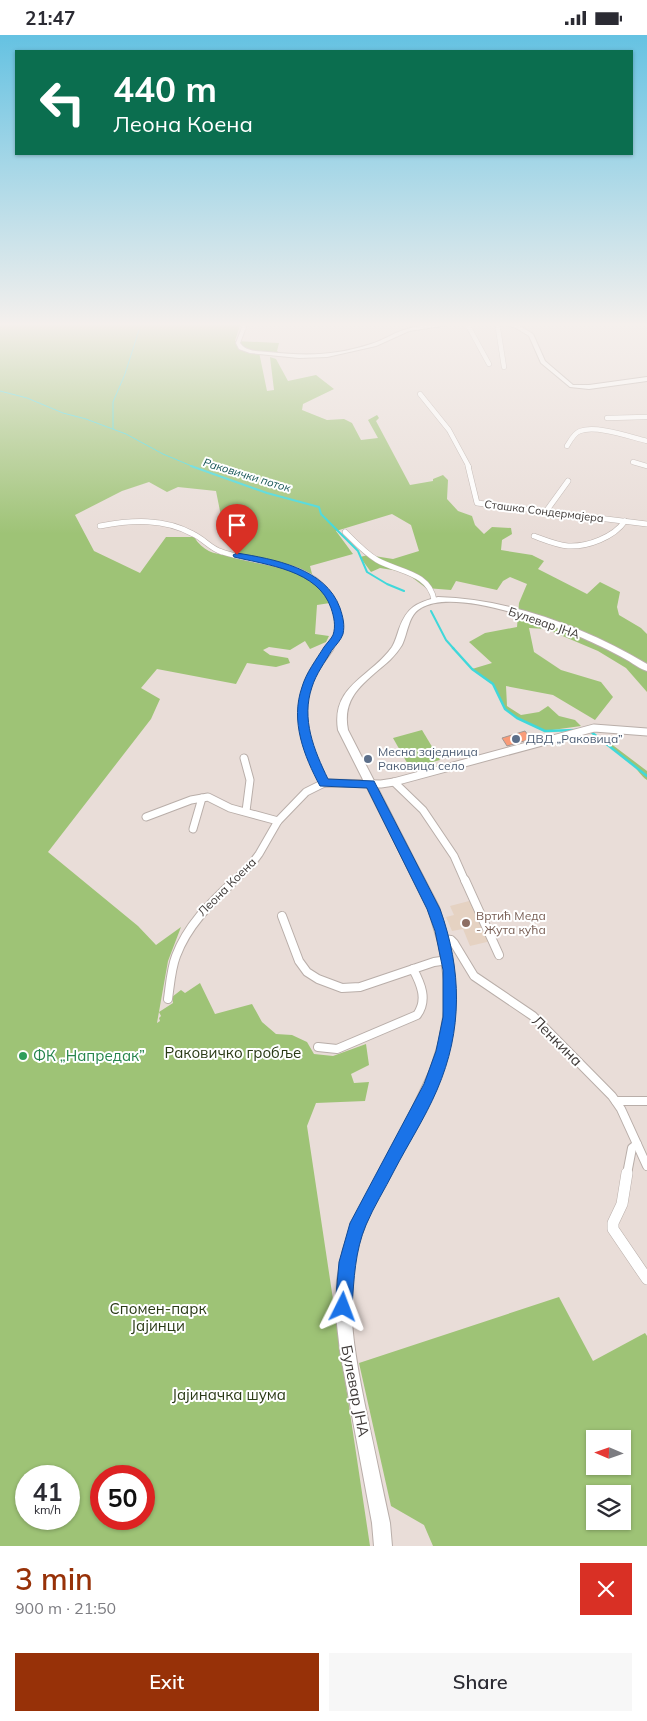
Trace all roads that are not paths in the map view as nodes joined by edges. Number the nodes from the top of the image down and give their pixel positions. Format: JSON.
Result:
{"nodes":[{"id":1,"x":420,"y":394,"type":"dead end"},
{"id":2,"x":647,"y":417,"type":"edge"},
{"id":3,"x":608,"y":418,"type":"dead end"},
{"id":4,"x":647,"y":441,"type":"edge"},
{"id":5,"x":566,"y":446,"type":"dead end"},
{"id":6,"x":633,"y":462,"type":"dead end"},
{"id":7,"x":647,"y":466,"type":"edge"},
{"id":8,"x":568,"y":481,"type":"dead end"},
{"id":9,"x":547,"y":510,"type":"junction"},
{"id":10,"x":625,"y":521,"type":"junction"},
{"id":11,"x":647,"y":524,"type":"edge"},
{"id":12,"x":100,"y":526,"type":"dead end"},
{"id":13,"x":345,"y":531,"type":"dead end"},
{"id":14,"x":534,"y":536,"type":"dead end"},
{"id":15,"x":434,"y":600,"type":"junction"},
{"id":16,"x":647,"y":668,"type":"edge"},
{"id":17,"x":647,"y":733,"type":"edge"},
{"id":18,"x":244,"y":758,"type":"dead end"},
{"id":19,"x":394,"y":782,"type":"junction"},
{"id":20,"x":324,"y":783,"type":"junction"},
{"id":21,"x":370,"y":784,"type":"junction"},
{"id":22,"x":202,"y":798,"type":"junction"},
{"id":23,"x":246,"y":811,"type":"junction"},
{"id":24,"x":146,"y":817,"type":"dead end"},
{"id":25,"x":278,"y":821,"type":"junction"},
{"id":26,"x":194,"y":829,"type":"dead end"},
{"id":27,"x":282,"y":916,"type":"dead end"},
{"id":28,"x":443,"y":939,"type":"junction"},
{"id":29,"x":500,"y":955,"type":"dead end"},
{"id":30,"x":448,"y":960,"type":"junction"},
{"id":31,"x":413,"y":969,"type":"junction"},
{"id":32,"x":168,"y":999,"type":"dead end"},
{"id":33,"x":318,"y":1047,"type":"dead end"},
{"id":34,"x":616,"y":1101,"type":"junction"},
{"id":35,"x":647,"y":1101,"type":"edge"},
{"id":36,"x":637,"y":1144,"type":"junction"},
{"id":37,"x":647,"y":1167,"type":"edge"},
{"id":38,"x":647,"y":1279,"type":"edge"},
{"id":39,"x":383,"y":1546,"type":"edge"}],
"edges":[{"from":1,"to":9,"type":"street","name":"Сташка Сондермајера"},
{"from":2,"to":3,"type":"street"},
{"from":4,"to":5,"type":"street"},
{"from":6,"to":7,"type":"street"},
{"from":8,"to":9,"type":"street"},
{"from":9,"to":10,"type":"street","name":"Сташка Сондермајера"},
{"from":10,"to":11,"type":"street","name":"Сташка Сондермајера"},
{"from":10,"to":14,"type":"street"},
{"from":12,"to":20,"type":"street"},
{"from":13,"to":15,"type":"street"},
{"from":15,"to":16,"type":"main road","name":"Булевар ЈНА"},
{"from":15,"to":21,"type":"main road","name":"Булевар ЈНА"},
{"from":17,"to":19,"type":"street"},
{"from":18,"to":23,"type":"street"},
{"from":19,"to":21,"type":"street"},
{"from":19,"to":29,"type":"street"},
{"from":20,"to":21,"type":"street"},
{"from":20,"to":25,"type":"street","name":"Леона Коена"},
{"from":21,"to":28,"type":"main road","name":"Булевар ЈНА"},
{"from":22,"to":23,"type":"street"},
{"from":22,"to":24,"type":"street"},
{"from":22,"to":26,"type":"street"},
{"from":23,"to":25,"type":"street"},
{"from":25,"to":32,"type":"street","name":"Леона Коена"},
{"from":27,"to":31,"type":"street"},
{"from":28,"to":30,"type":"main road","name":"Булевар ЈНА"},
{"from":28,"to":34,"type":"street","name":"Ленкина"},
{"from":30,"to":31,"type":"street"},
{"from":30,"to":39,"type":"main road","name":"Булевар ЈНА"},
{"from":31,"to":33,"type":"street"},
{"from":34,"to":35,"type":"street"},
{"from":34,"to":36,"type":"street","name":"Ленкина"},
{"from":36,"to":37,"type":"street","name":"Ленкина"},
{"from":36,"to":38,"type":"street"}]}
